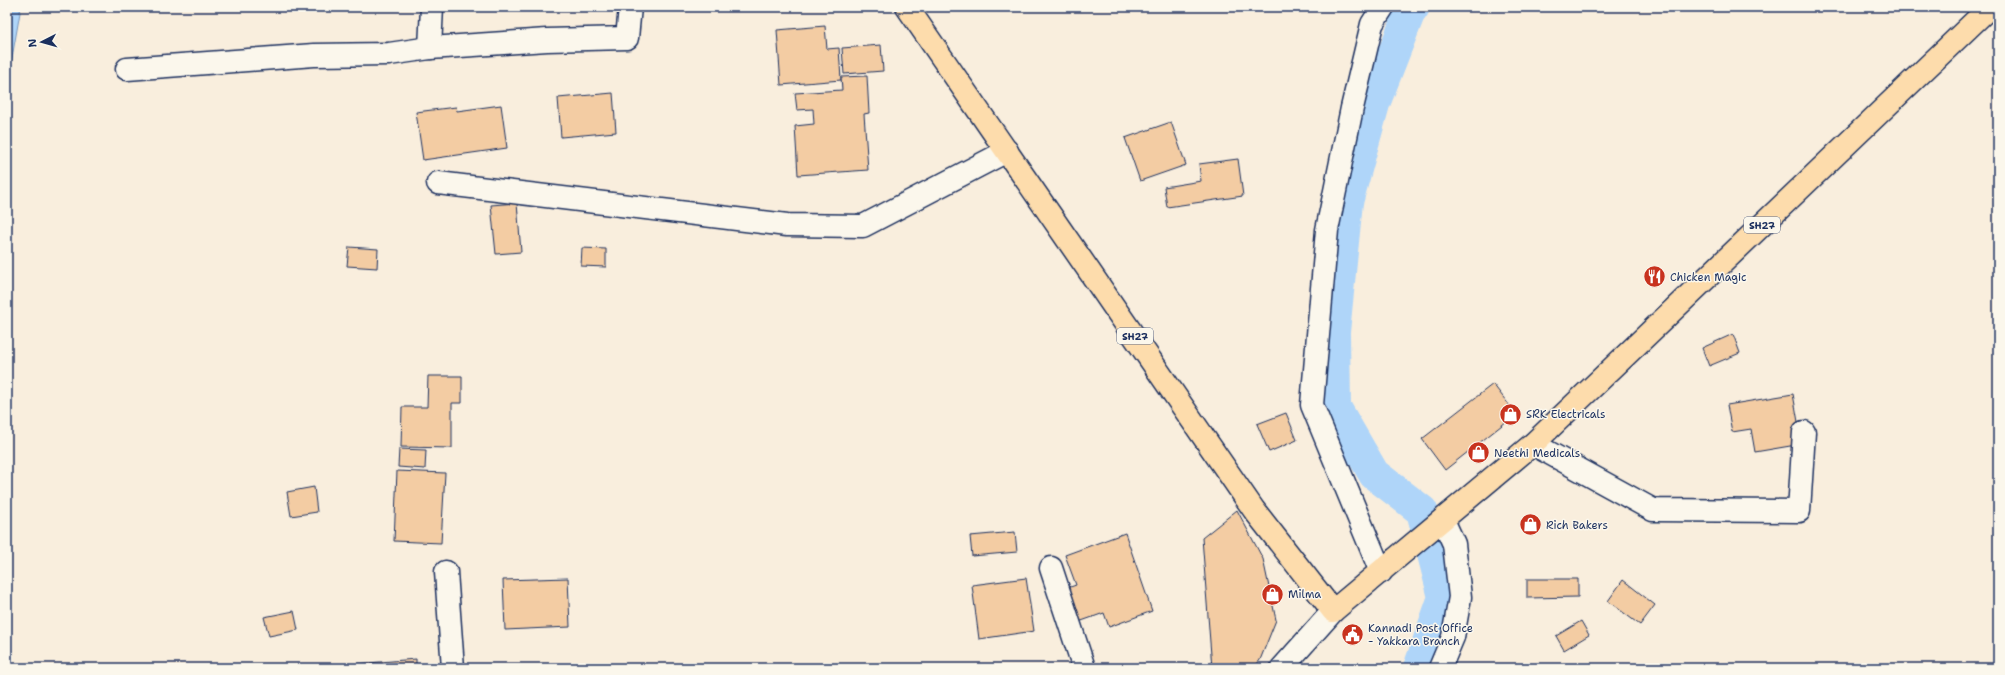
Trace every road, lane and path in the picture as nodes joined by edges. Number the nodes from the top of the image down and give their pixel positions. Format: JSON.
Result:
{"nodes":[{"id":1,"x":432,"y":7,"type":"edge"},
{"id":2,"x":630,"y":7,"type":"edge"},
{"id":3,"x":907,"y":7,"type":"edge"},
{"id":4,"x":1383,"y":7,"type":"edge"},
{"id":5,"x":1990,"y":7,"type":"edge"},
{"id":6,"x":430,"y":48,"type":"junction"},
{"id":7,"x":127,"y":69,"type":"dead end"},
{"id":8,"x":1007,"y":151,"type":"junction"},
{"id":9,"x":438,"y":183,"type":"dead end"},
{"id":10,"x":1804,"y":432,"type":"dead end"},
{"id":11,"x":1533,"y":444,"type":"junction"},
{"id":12,"x":1442,"y":521,"type":"junction"},
{"id":13,"x":1051,"y":568,"type":"dead end"},
{"id":14,"x":1382,"y":571,"type":"junction"},
{"id":15,"x":446,"y":572,"type":"dead end"},
{"id":16,"x":1333,"y":610,"type":"junction"},
{"id":17,"x":453,"y":668,"type":"edge"},
{"id":18,"x":1084,"y":668,"type":"edge"},
{"id":19,"x":1282,"y":668,"type":"edge"},
{"id":20,"x":1440,"y":668,"type":"edge"}],
"edges":[{"from":1,"to":6,"type":"street"},
{"from":2,"to":6,"type":"street"},
{"from":3,"to":8,"type":"main road","number":"SH27"},
{"from":4,"to":14,"type":"street"},
{"from":5,"to":11,"type":"main road","number":"SH27"},
{"from":6,"to":7,"type":"street"},
{"from":8,"to":9,"type":"street"},
{"from":8,"to":16,"type":"main road","number":"SH27"},
{"from":10,"to":11,"type":"street"},
{"from":11,"to":12,"type":"main road"},
{"from":12,"to":14,"type":"main road"},
{"from":12,"to":20,"type":"street"},
{"from":13,"to":18,"type":"street"},
{"from":14,"to":16,"type":"main road"},
{"from":15,"to":17,"type":"street"},
{"from":16,"to":19,"type":"street"}]}
